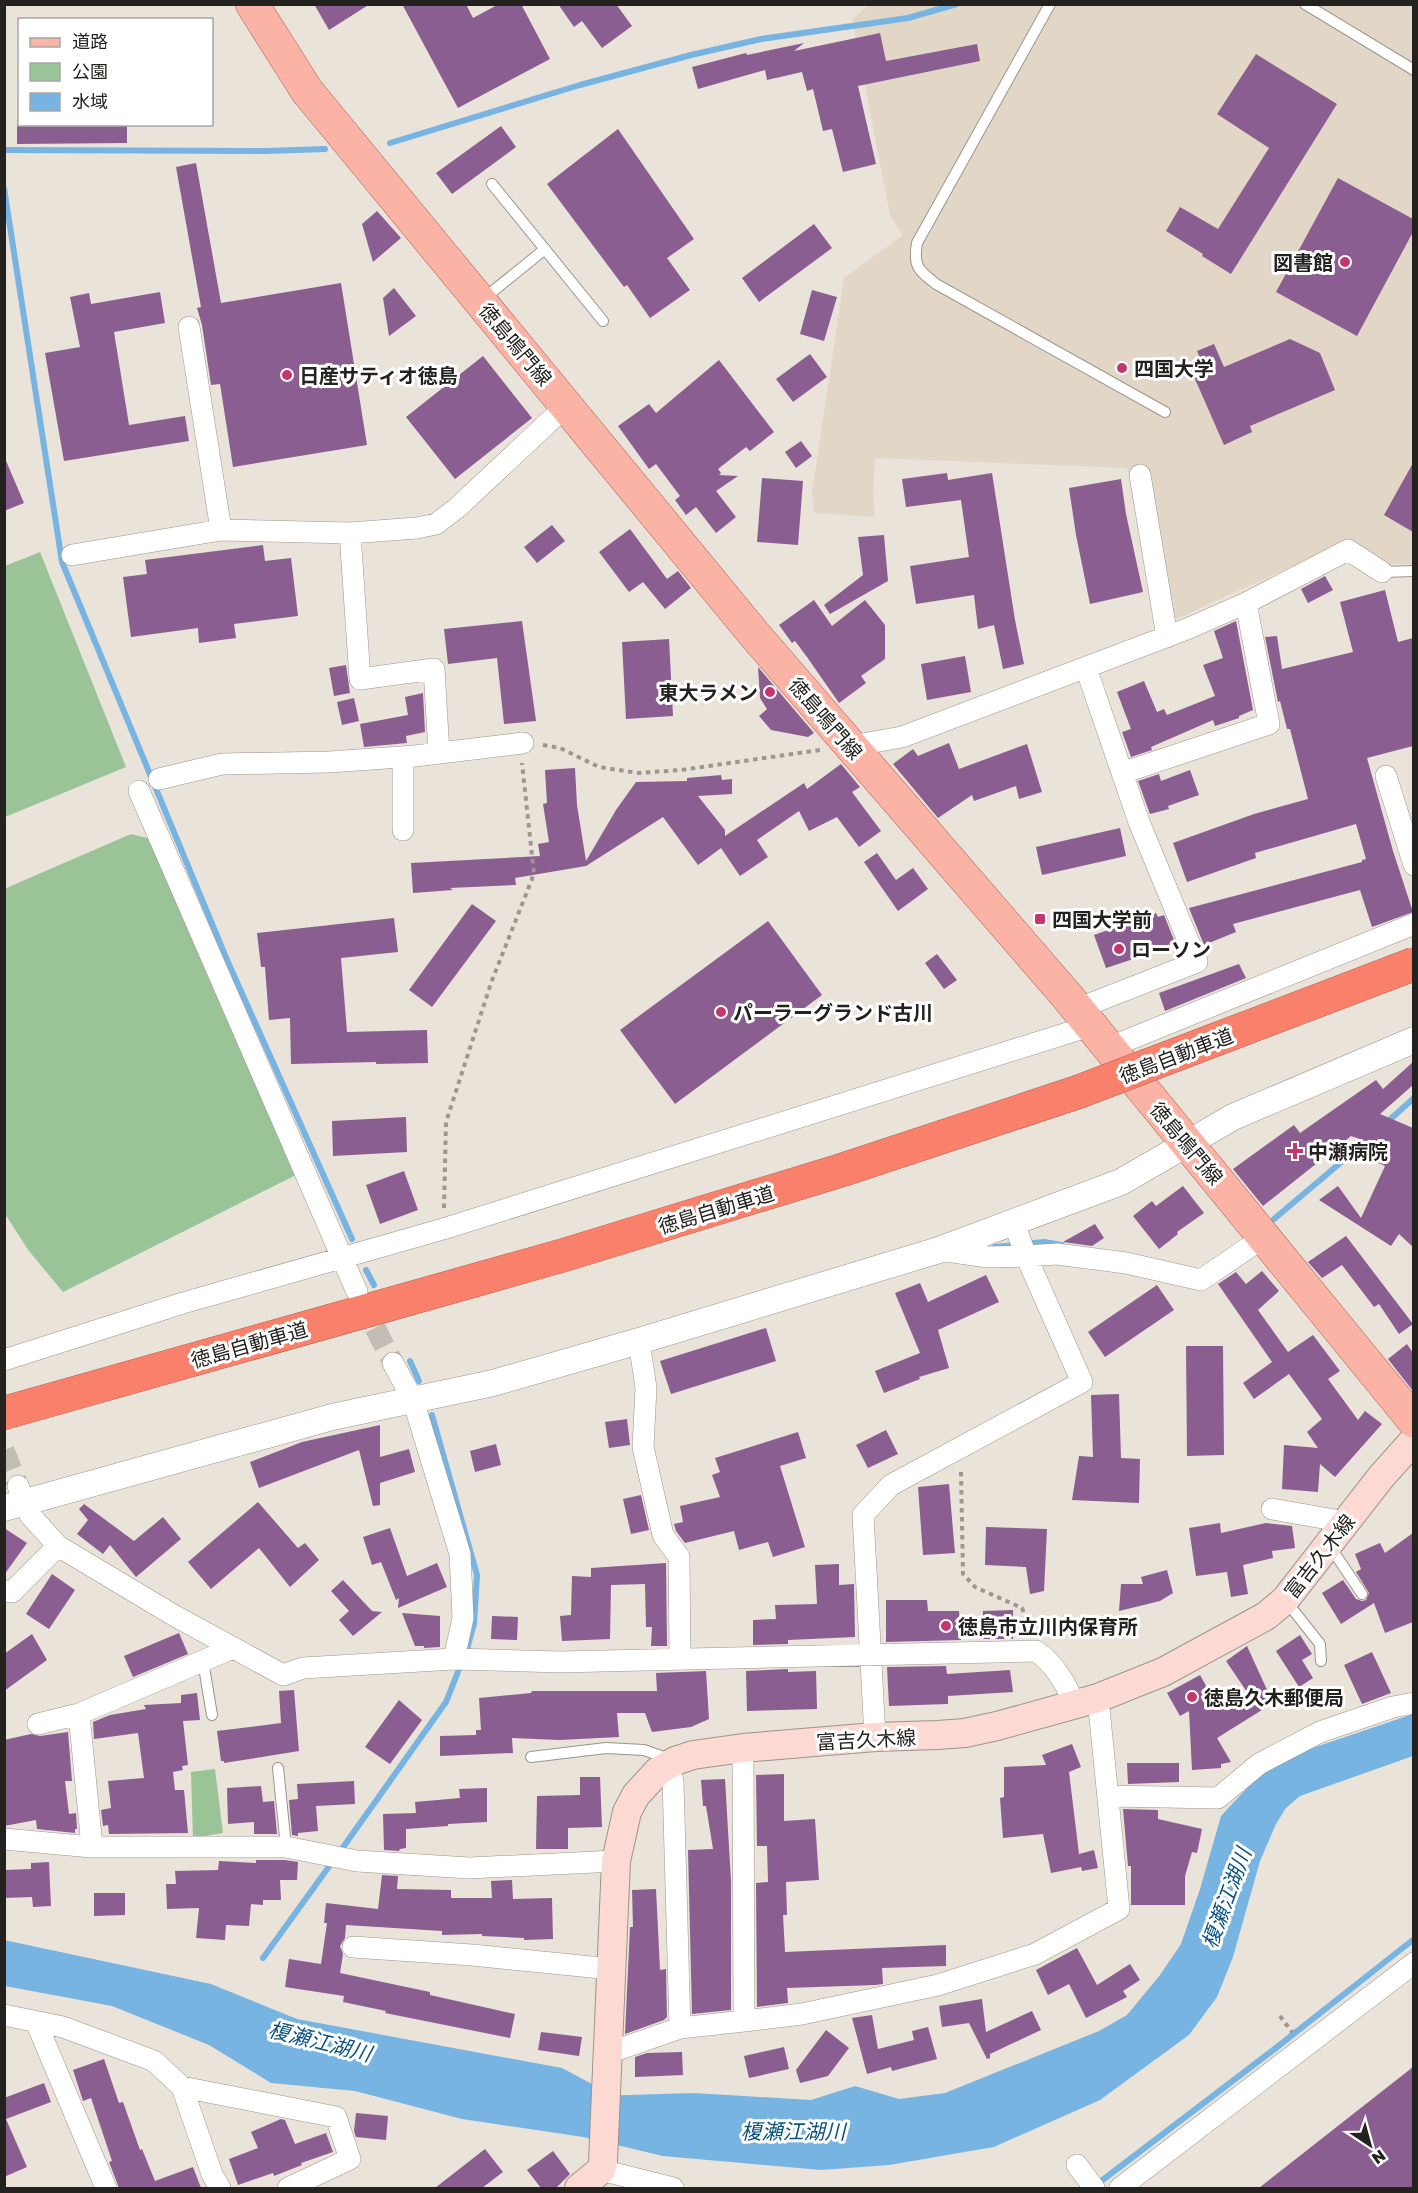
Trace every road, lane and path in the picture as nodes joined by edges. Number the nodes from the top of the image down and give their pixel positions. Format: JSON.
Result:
{"nodes":[{"id":1,"x":252,"y":4,"type":"edge"},
{"id":2,"x":1050,"y":4,"type":"edge"},
{"id":3,"x":1305,"y":4,"type":"edge"},
{"id":4,"x":1413,"y":70,"type":"edge"},
{"id":5,"x":492,"y":184,"type":"dead end"},
{"id":6,"x":545,"y":249,"type":"junction"},
{"id":7,"x":480,"y":302,"type":"junction"},
{"id":8,"x":603,"y":321,"type":"dead end"},
{"id":9,"x":189,"y":327,"type":"dead end"},
{"id":10,"x":567,"y":405,"type":"junction"},
{"id":11,"x":1165,"y":412,"type":"dead end"},
{"id":12,"x":1140,"y":475,"type":"dead end"},
{"id":13,"x":221,"y":530,"type":"junction"},
{"id":14,"x":350,"y":533,"type":"junction"},
{"id":15,"x":72,"y":555,"type":"dead end"},
{"id":16,"x":1413,"y":571,"type":"edge"},
{"id":17,"x":1382,"y":572,"type":"joint"},
{"id":18,"x":1246,"y":603,"type":"junction"},
{"id":19,"x":1167,"y":637,"type":"junction"},
{"id":20,"x":1086,"y":668,"type":"junction"},
{"id":21,"x":523,"y":743,"type":"junction"},
{"id":22,"x":851,"y":746,"type":"junction"},
{"id":23,"x":439,"y":753,"type":"junction"},
{"id":24,"x":403,"y":757,"type":"junction"},
{"id":25,"x":1122,"y":773,"type":"junction"},
{"id":26,"x":1386,"y":776,"type":"dead end"},
{"id":27,"x":159,"y":779,"type":"dead end"},
{"id":28,"x":139,"y":791,"type":"dead end"},
{"id":29,"x":403,"y":830,"type":"dead end"},
{"id":30,"x":1413,"y":865,"type":"edge"},
{"id":31,"x":1413,"y":924,"type":"edge"},
{"id":32,"x":1413,"y":964,"type":"edge"},
{"id":33,"x":1092,"y":1028,"type":"junction"},
{"id":34,"x":1413,"y":1040,"type":"edge"},
{"id":35,"x":1186,"y":1143,"type":"junction"},
{"id":36,"x":443,"y":1229,"type":"junction"},
{"id":37,"x":1264,"y":1237,"type":"junction"},
{"id":38,"x":1021,"y":1242,"type":"junction"},
{"id":39,"x":939,"y":1250,"type":"junction"},
{"id":40,"x":342,"y":1258,"type":"junction"},
{"id":41,"x":357,"y":1292,"type":"tunnel mouth"},
{"id":42,"x":639,"y":1341,"type":"junction"},
{"id":43,"x":4,"y":1360,"type":"edge"},
{"id":44,"x":393,"y":1363,"type":"tunnel mouth"},
{"id":45,"x":413,"y":1400,"type":"junction"},
{"id":46,"x":4,"y":1413,"type":"edge"},
{"id":47,"x":1413,"y":1421,"type":"edge"},
{"id":48,"x":1413,"y":1440,"type":"edge"},
{"id":49,"x":966,"y":1470,"type":"dead end"},
{"id":50,"x":16,"y":1499,"type":"edge"},
{"id":51,"x":1272,"y":1509,"type":"dead end"},
{"id":52,"x":1346,"y":1522,"type":"junction"},
{"id":53,"x":1329,"y":1545,"type":"junction"},
{"id":54,"x":58,"y":1546,"type":"junction"},
{"id":55,"x":4,"y":1591,"type":"edge"},
{"id":56,"x":1362,"y":1594,"type":"dead end"},
{"id":57,"x":1285,"y":1600,"type":"junction"},
{"id":58,"x":233,"y":1648,"type":"junction"},
{"id":59,"x":870,"y":1654,"type":"junction"},
{"id":60,"x":1040,"y":1654,"type":"junction"},
{"id":61,"x":461,"y":1659,"type":"junction"},
{"id":62,"x":680,"y":1659,"type":"junction"},
{"id":63,"x":203,"y":1660,"type":"junction"},
{"id":64,"x":1321,"y":1661,"type":"dead end"},
{"id":65,"x":1086,"y":1702,"type":"junction"},
{"id":66,"x":1413,"y":1703,"type":"edge"},
{"id":67,"x":79,"y":1714,"type":"junction"},
{"id":68,"x":212,"y":1715,"type":"dead end"},
{"id":69,"x":38,"y":1724,"type":"dead end"},
{"id":70,"x":875,"y":1737,"type":"junction"},
{"id":71,"x":743,"y":1748,"type":"junction"},
{"id":72,"x":531,"y":1757,"type":"dead end"},
{"id":73,"x":671,"y":1763,"type":"junction"},
{"id":74,"x":278,"y":1768,"type":"dead end"},
{"id":75,"x":1109,"y":1796,"type":"junction"},
{"id":76,"x":4,"y":1839,"type":"edge"},
{"id":77,"x":92,"y":1847,"type":"junction"},
{"id":78,"x":286,"y":1847,"type":"junction"},
{"id":79,"x":616,"y":1861,"type":"junction"},
{"id":80,"x":353,"y":1947,"type":"dead end"},
{"id":81,"x":1413,"y":1963,"type":"edge"},
{"id":82,"x":611,"y":1969,"type":"junction"},
{"id":83,"x":4,"y":2015,"type":"edge"},
{"id":84,"x":1280,"y":2016,"type":"dead end"},
{"id":85,"x":744,"y":2020,"type":"junction"},
{"id":86,"x":36,"y":2022,"type":"junction"},
{"id":87,"x":1287,"y":2025,"type":"dead end"},
{"id":88,"x":680,"y":2028,"type":"junction"},
{"id":89,"x":608,"y":2053,"type":"junction"},
{"id":90,"x":183,"y":2087,"type":"junction"},
{"id":91,"x":602,"y":2161,"type":"junction"},
{"id":92,"x":106,"y":2188,"type":"edge"},
{"id":93,"x":220,"y":2188,"type":"edge"},
{"id":94,"x":288,"y":2188,"type":"edge"},
{"id":95,"x":579,"y":2188,"type":"edge"},
{"id":96,"x":673,"y":2188,"type":"edge"},
{"id":97,"x":1120,"y":2188,"type":"edge"}],
"edges":[{"from":1,"to":7,"type":"main road","name":"徳島鳴門線"},
{"from":2,"to":11,"type":"lane"},
{"from":3,"to":4,"type":"lane"},
{"from":5,"to":6,"type":"lane"},
{"from":6,"to":7,"type":"lane"},
{"from":6,"to":8,"type":"lane"},
{"from":7,"to":10,"type":"main road","name":"徳島鳴門線"},
{"from":9,"to":13,"type":"street"},
{"from":10,"to":14,"type":"street"},
{"from":10,"to":22,"type":"main road","name":"徳島鳴門線"},
{"from":12,"to":19,"type":"street"},
{"from":13,"to":14,"type":"street"},
{"from":13,"to":15,"type":"street"},
{"from":14,"to":23,"type":"street"},
{"from":16,"to":17,"type":"lane"},
{"from":17,"to":18,"type":"street"},
{"from":18,"to":19,"type":"street"},
{"from":18,"to":25,"type":"street"},
{"from":19,"to":20,"type":"street"},
{"from":20,"to":22,"type":"street"},
{"from":20,"to":25,"type":"street"},
{"from":21,"to":22,"type":"path"},
{"from":21,"to":23,"type":"street"},
{"from":21,"to":36,"type":"path"},
{"from":22,"to":33,"type":"main road","name":"徳島鳴門線"},
{"from":23,"to":24,"type":"street"},
{"from":24,"to":27,"type":"street"},
{"from":24,"to":29,"type":"street"},
{"from":25,"to":33,"type":"street"},
{"from":26,"to":30,"type":"street"},
{"from":28,"to":40,"type":"street"},
{"from":31,"to":33,"type":"street"},
{"from":32,"to":46,"type":"highway","name":"徳島自動車道","bridge":true},
{"from":33,"to":35,"type":"main road","name":"徳島鳴門線"},
{"from":33,"to":36,"type":"street"},
{"from":34,"to":35,"type":"street"},
{"from":35,"to":37,"type":"main road","name":"徳島鳴門線"},
{"from":35,"to":38,"type":"street"},
{"from":36,"to":40,"type":"street"},
{"from":37,"to":38,"type":"street"},
{"from":37,"to":47,"type":"main road","name":"徳島鳴門線"},
{"from":38,"to":39,"type":"street"},
{"from":38,"to":39,"type":"street"},
{"from":38,"to":59,"type":"street"},
{"from":39,"to":42,"type":"street"},
{"from":40,"to":41,"type":"street"},
{"from":40,"to":43,"type":"street"},
{"from":42,"to":45,"type":"street"},
{"from":42,"to":62,"type":"street"},
{"from":44,"to":45,"type":"street"},
{"from":45,"to":50,"type":"street"},
{"from":45,"to":61,"type":"street"},
{"from":48,"to":52,"type":"main road","name":"富吉久木線"},
{"from":49,"to":60,"type":"path"},
{"from":50,"to":54,"type":"street"},
{"from":51,"to":52,"type":"street"},
{"from":52,"to":53,"type":"main road","name":"富吉久木線"},
{"from":53,"to":56,"type":"lane"},
{"from":53,"to":57,"type":"main road","name":"富吉久木線"},
{"from":54,"to":55,"type":"street"},
{"from":54,"to":58,"type":"street"},
{"from":57,"to":64,"type":"lane"},
{"from":57,"to":65,"type":"main road","name":"富吉久木線"},
{"from":58,"to":61,"type":"street"},
{"from":58,"to":63,"type":"street"},
{"from":59,"to":60,"type":"street"},
{"from":59,"to":62,"type":"street"},
{"from":59,"to":70,"type":"street"},
{"from":60,"to":65,"type":"street"},
{"from":61,"to":62,"type":"street"},
{"from":63,"to":67,"type":"street"},
{"from":63,"to":68,"type":"lane"},
{"from":65,"to":70,"type":"main road","name":"富吉久木線"},
{"from":65,"to":75,"type":"street"},
{"from":66,"to":75,"type":"street"},
{"from":67,"to":69,"type":"street"},
{"from":67,"to":77,"type":"street"},
{"from":70,"to":71,"type":"main road","name":"富吉久木線"},
{"from":71,"to":73,"type":"main road","name":"富吉久木線"},
{"from":71,"to":85,"type":"street"},
{"from":72,"to":73,"type":"lane"},
{"from":73,"to":79,"type":"main road","name":"富吉久木線"},
{"from":73,"to":88,"type":"street"},
{"from":74,"to":78,"type":"lane"},
{"from":75,"to":85,"type":"street"},
{"from":76,"to":77,"type":"street"},
{"from":77,"to":78,"type":"street"},
{"from":78,"to":79,"type":"street"},
{"from":79,"to":82,"type":"main road","name":"富吉久木線"},
{"from":80,"to":82,"type":"street"},
{"from":81,"to":97,"type":"street"},
{"from":82,"to":89,"type":"main road","name":"富吉久木線"},
{"from":83,"to":86,"type":"street"},
{"from":84,"to":87,"type":"path"},
{"from":85,"to":88,"type":"street"},
{"from":86,"to":90,"type":"street"},
{"from":86,"to":92,"type":"street"},
{"from":88,"to":89,"type":"street"},
{"from":89,"to":91,"type":"main road","name":"富吉久木線"},
{"from":90,"to":93,"type":"street"},
{"from":90,"to":94,"type":"street"},
{"from":91,"to":95,"type":"main road"},
{"from":91,"to":96,"type":"street"}]}
